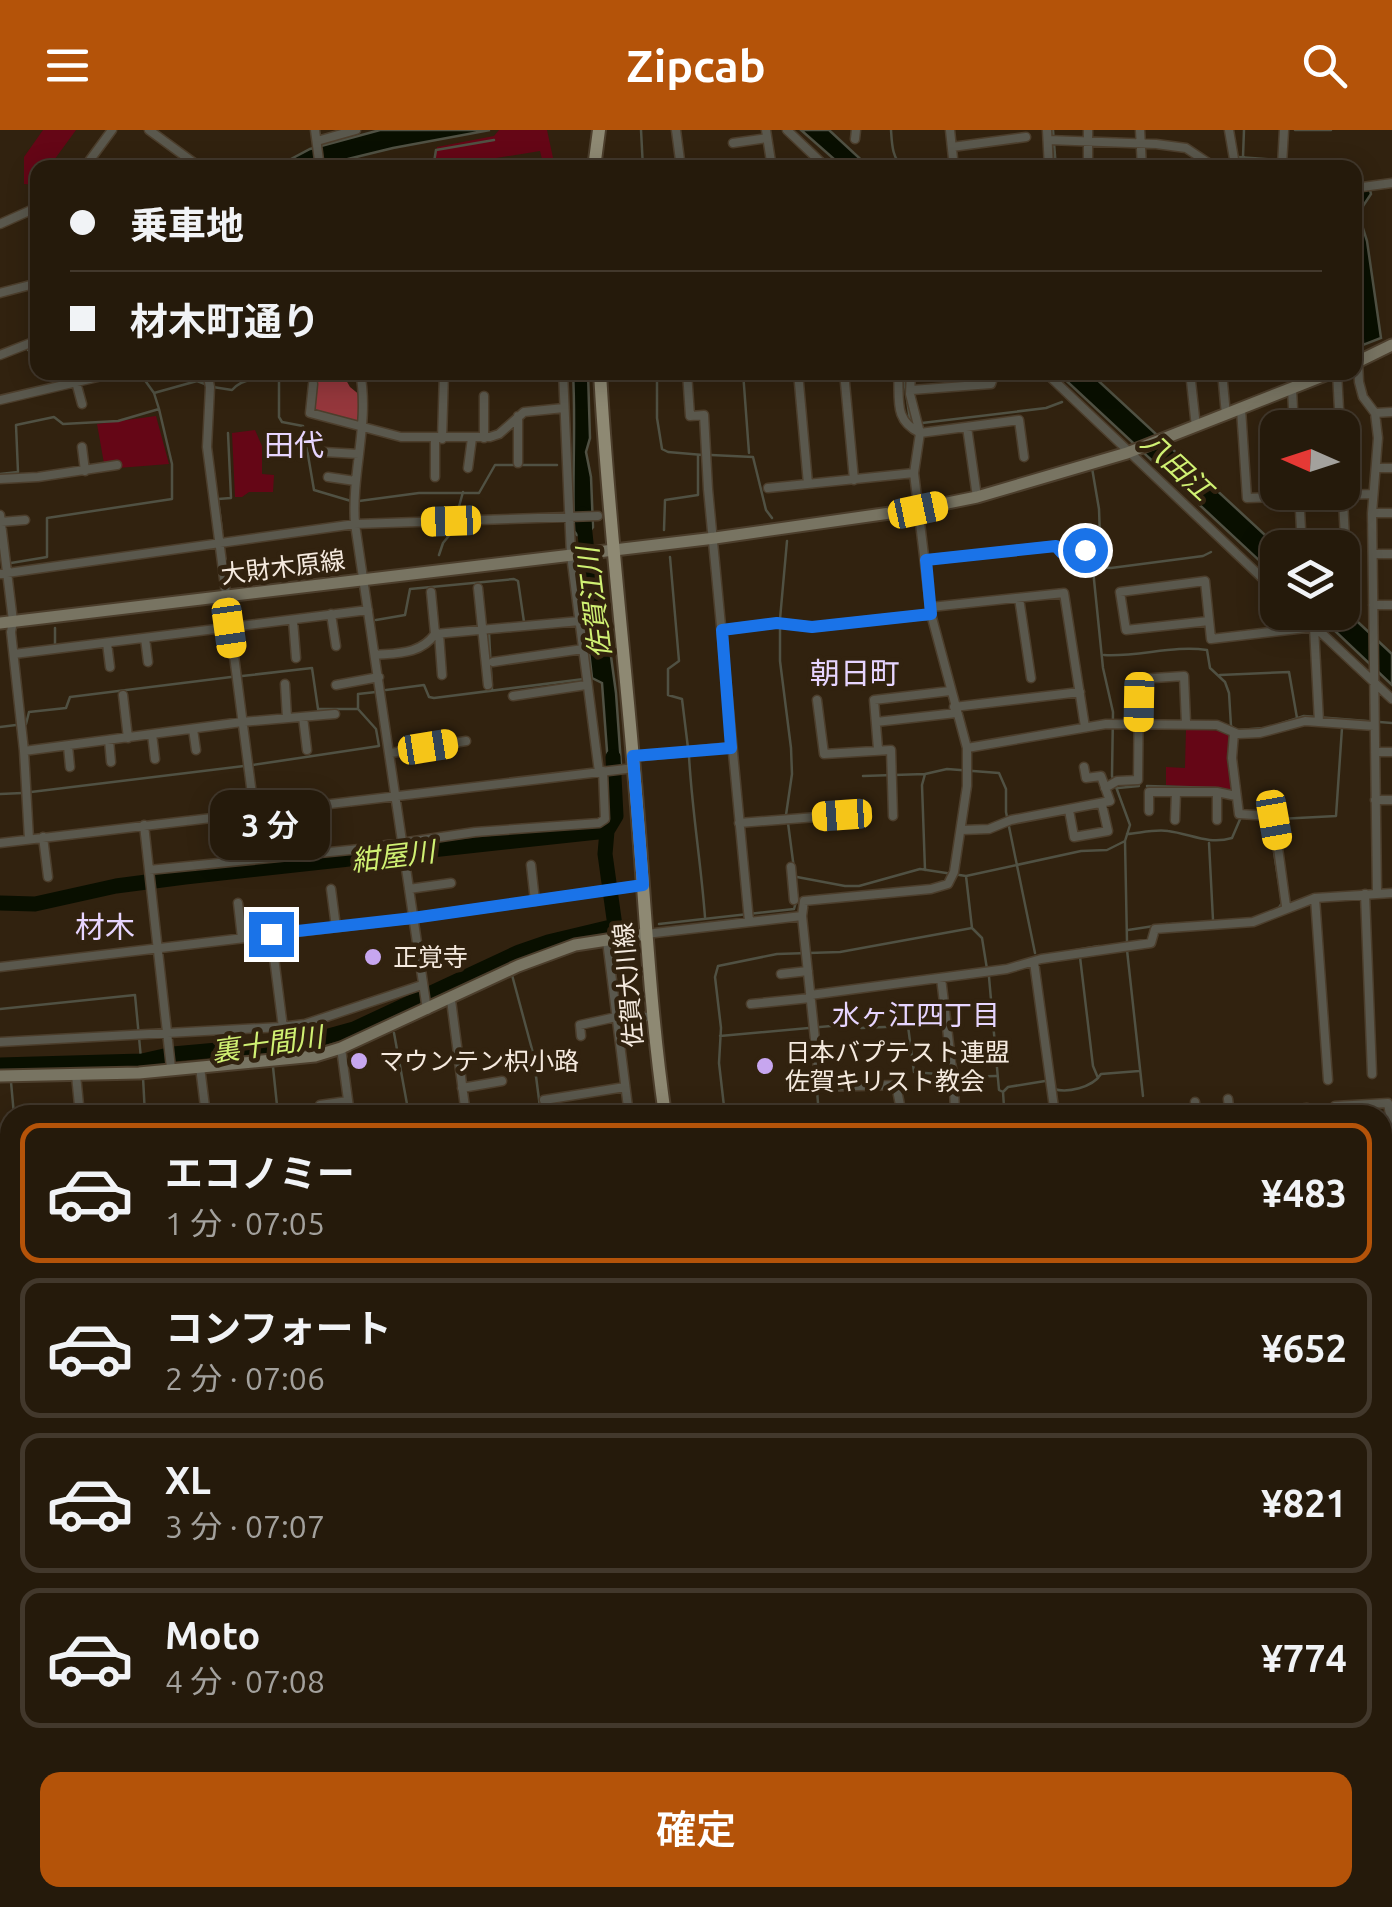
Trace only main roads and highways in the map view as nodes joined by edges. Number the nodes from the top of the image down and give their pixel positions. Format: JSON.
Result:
{"nodes":[{"id":1,"x":599,"y":130,"type":"edge"},
{"id":2,"x":595,"y":160,"type":"edge"},
{"id":3,"x":600,"y":380,"type":"edge"},
{"id":4,"x":663,"y":1105,"type":"edge"},
{"id":5,"x":0,"y":1468,"type":"edge"},
{"id":6,"x":0,"y":1485,"type":"edge"}],
"edges":[{"from":1,"to":2,"type":"main road"},
{"from":3,"to":4,"type":"main road","name":"佐賀大川線"},
{"from":5,"to":6,"type":"highway"}]}
